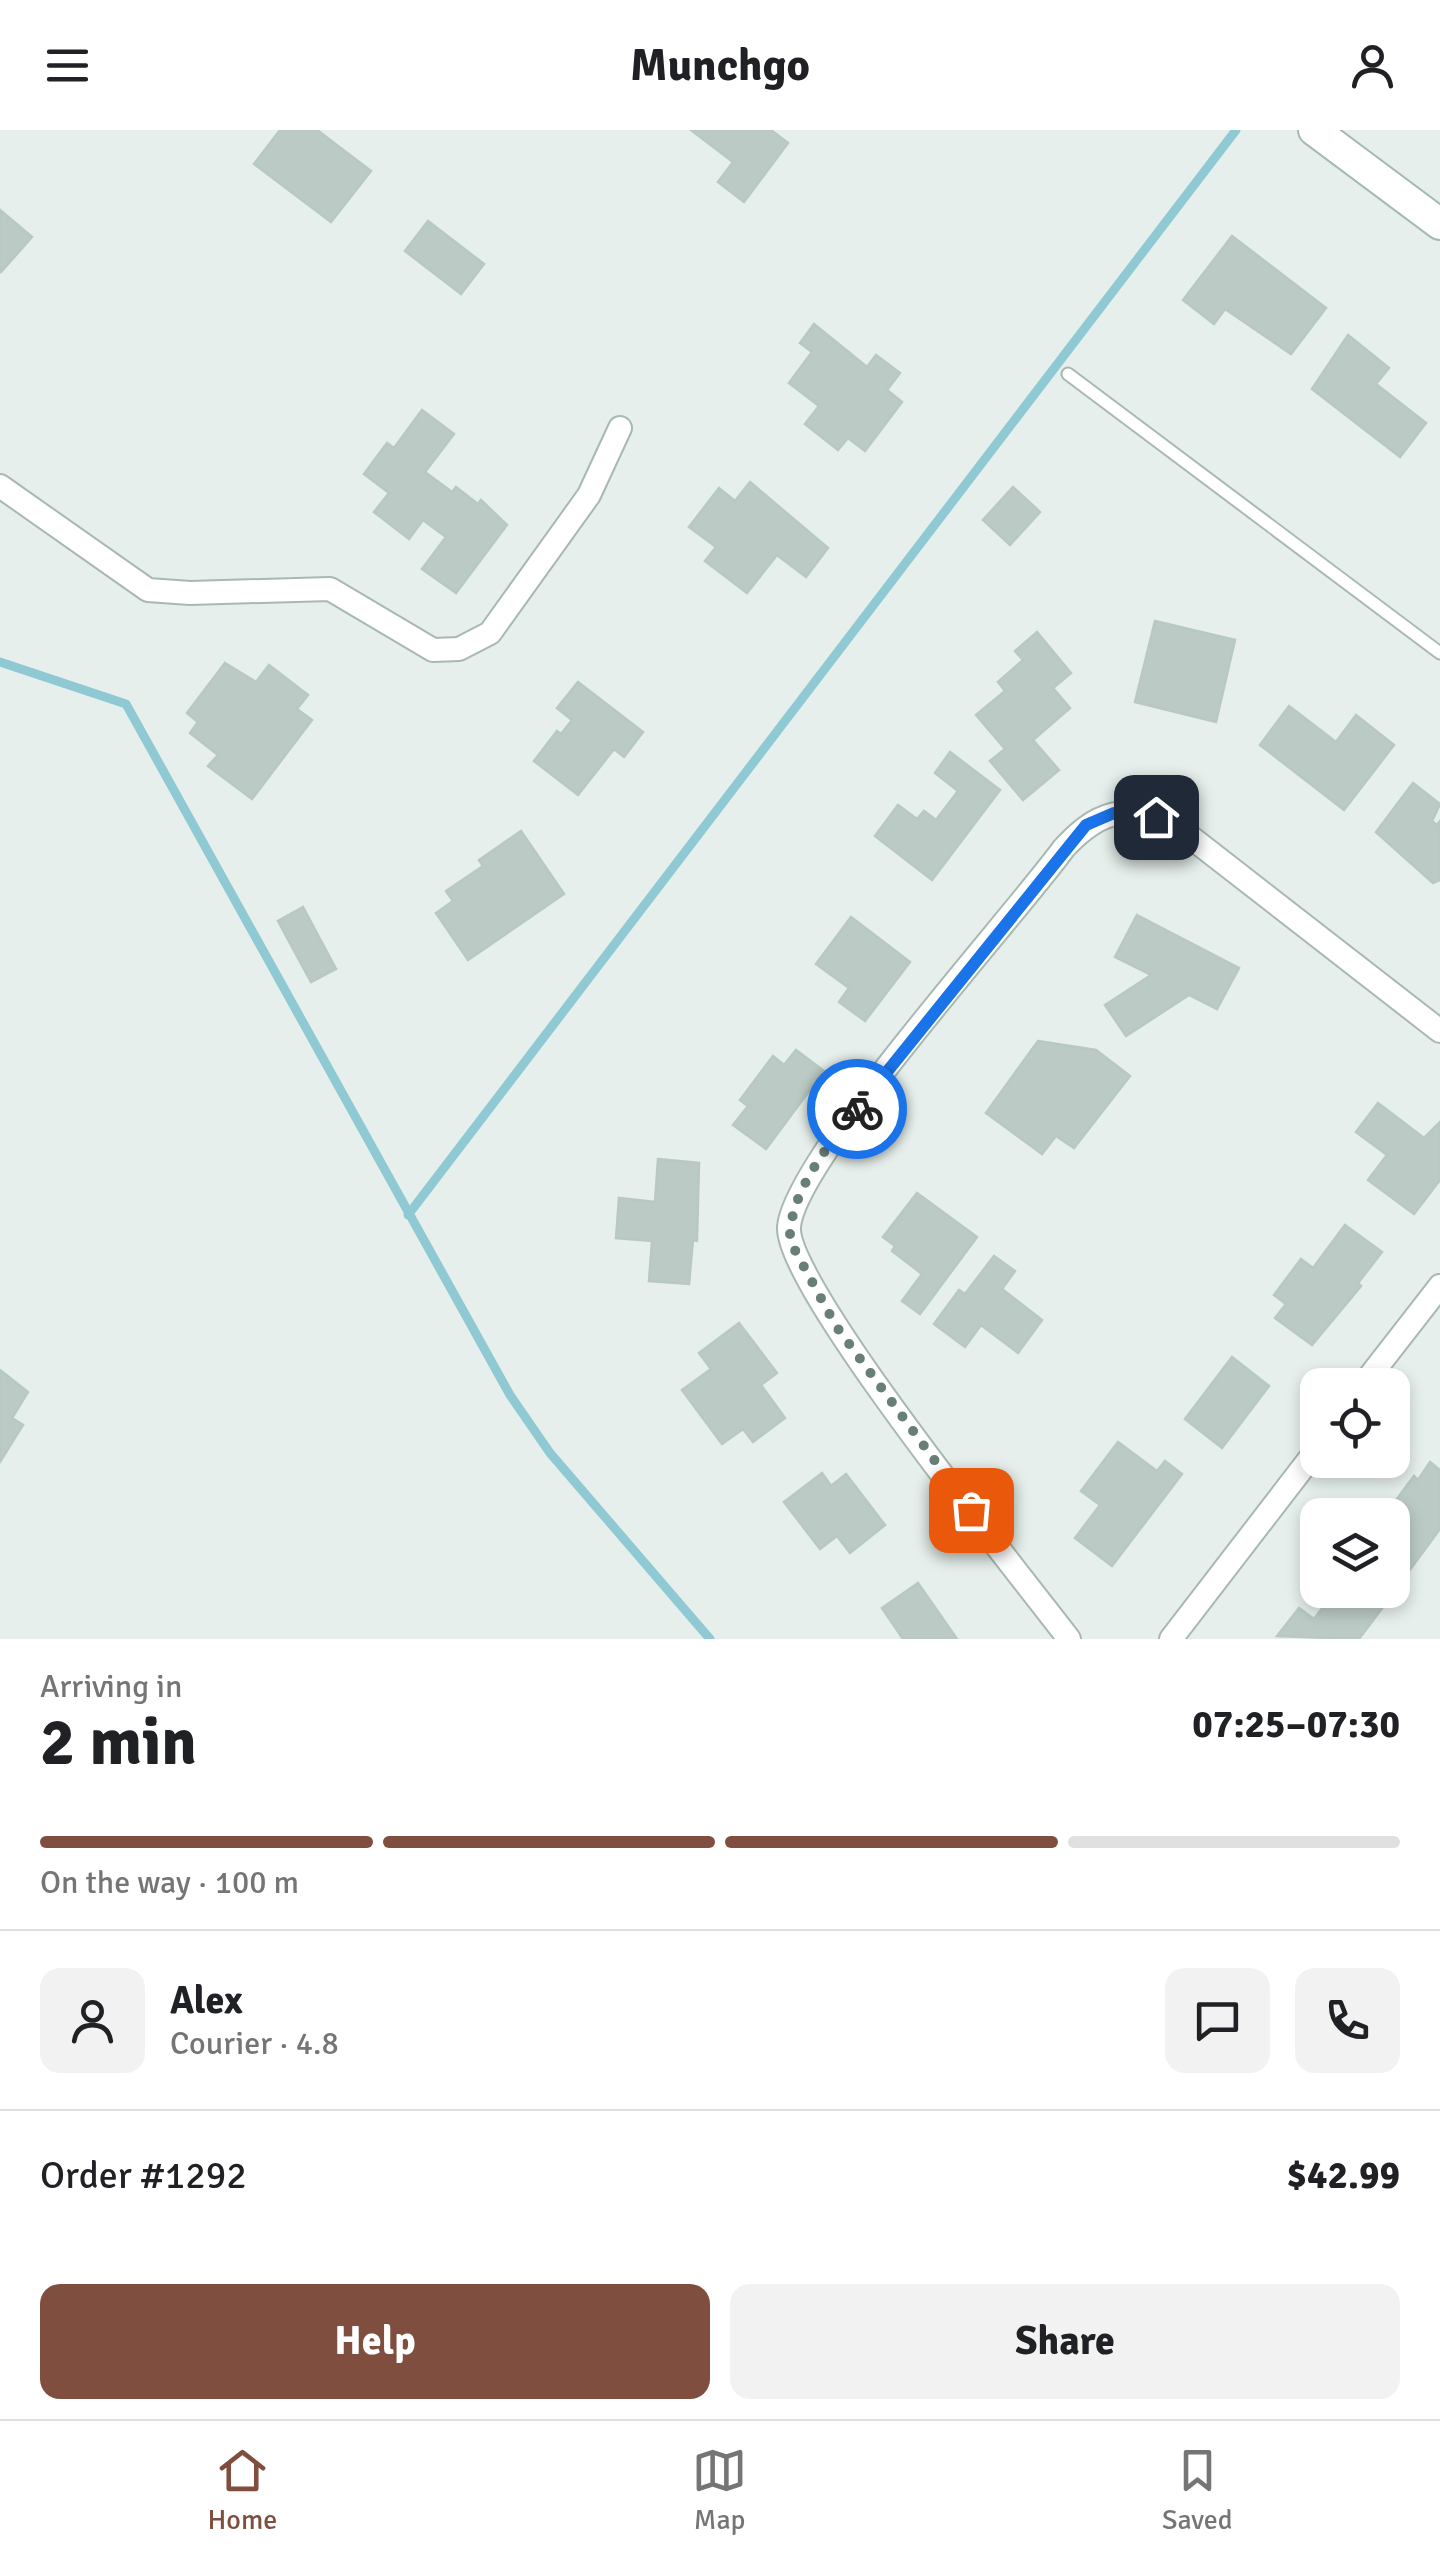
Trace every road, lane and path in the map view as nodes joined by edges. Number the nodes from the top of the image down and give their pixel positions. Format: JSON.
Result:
{"nodes":[{"id":1,"x":1314,"y":130,"type":"edge"},
{"id":2,"x":1440,"y":224,"type":"edge"},
{"id":3,"x":1068,"y":374,"type":"dead end"},
{"id":4,"x":620,"y":428,"type":"dead end"},
{"id":5,"x":0,"y":486,"type":"edge"},
{"id":6,"x":1440,"y":653,"type":"edge"},
{"id":7,"x":1440,"y":1031,"type":"edge"},
{"id":8,"x":1440,"y":1286,"type":"edge"},
{"id":9,"x":1376,"y":1368,"type":"edge"},
{"id":10,"x":1300,"y":1471,"type":"edge"},
{"id":11,"x":1069,"y":1639,"type":"edge"},
{"id":12,"x":1171,"y":1639,"type":"edge"}],
"edges":[{"from":1,"to":2,"type":"street"},
{"from":3,"to":6,"type":"lane"},
{"from":4,"to":5,"type":"street"},
{"from":7,"to":11,"type":"street"},
{"from":8,"to":9,"type":"street"},
{"from":10,"to":12,"type":"street"}]}
